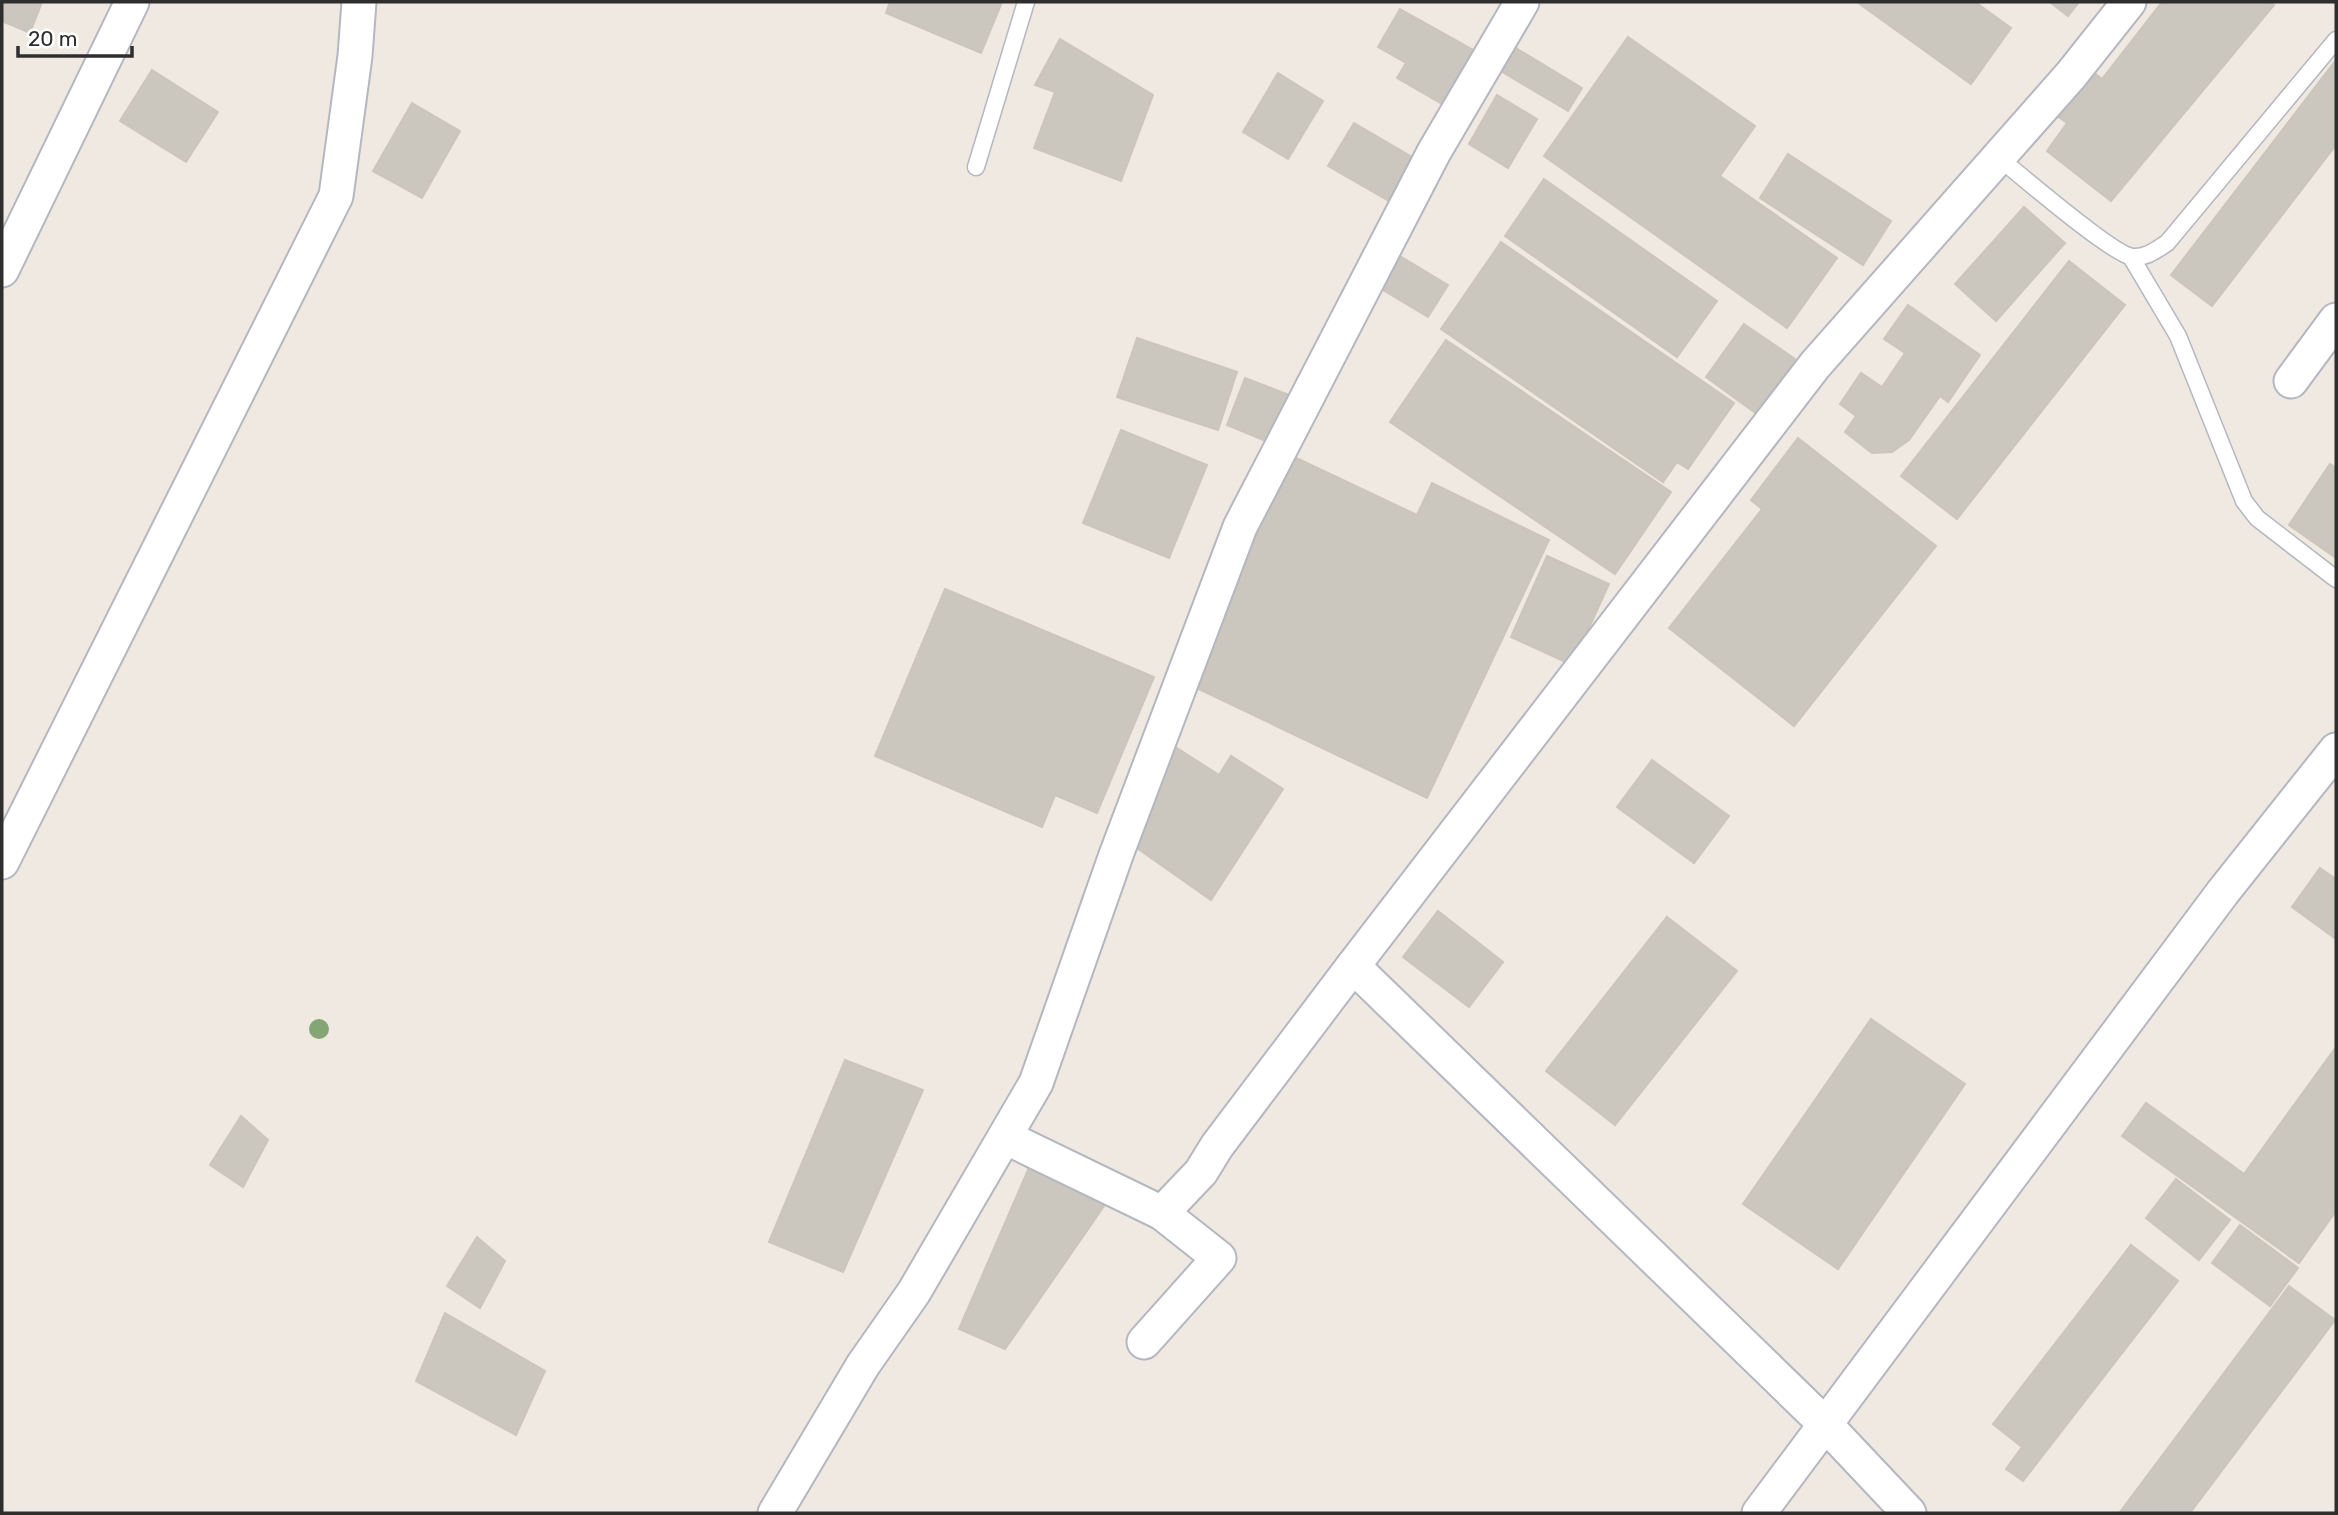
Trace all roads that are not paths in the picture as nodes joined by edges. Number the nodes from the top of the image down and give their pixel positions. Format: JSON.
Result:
{"nodes":[{"id":1,"x":132,"y":2,"type":"edge"},
{"id":2,"x":359,"y":2,"type":"edge"},
{"id":3,"x":1026,"y":2,"type":"edge"},
{"id":4,"x":1522,"y":2,"type":"edge"},
{"id":5,"x":2129,"y":2,"type":"edge"},
{"id":6,"x":2336,"y":40,"type":"edge"},
{"id":7,"x":1998,"y":157,"type":"junction"},
{"id":8,"x":976,"y":167,"type":"dead end"},
{"id":9,"x":2131,"y":257,"type":"junction"},
{"id":10,"x":2,"y":270,"type":"edge"},
{"id":11,"x":2336,"y":320,"type":"edge"},
{"id":12,"x":2291,"y":381,"type":"dead end"},
{"id":13,"x":2336,"y":579,"type":"edge"},
{"id":14,"x":2336,"y":750,"type":"edge"},
{"id":15,"x":2,"y":862,"type":"edge"},
{"id":16,"x":1353,"y":966,"type":"junction"},
{"id":17,"x":1005,"y":1137,"type":"junction"},
{"id":18,"x":1162,"y":1213,"type":"junction"},
{"id":19,"x":1144,"y":1342,"type":"dead end"},
{"id":20,"x":1825,"y":1424,"type":"junction"},
{"id":21,"x":775,"y":1513,"type":"edge"},
{"id":22,"x":1759,"y":1513,"type":"edge"},
{"id":23,"x":1909,"y":1513,"type":"edge"}],
"edges":[{"from":1,"to":10,"type":"street"},
{"from":2,"to":15,"type":"street"},
{"from":3,"to":8,"type":"lane"},
{"from":4,"to":17,"type":"street"},
{"from":5,"to":7,"type":"street"},
{"from":6,"to":9,"type":"lane"},
{"from":7,"to":9,"type":"lane"},
{"from":7,"to":16,"type":"street"},
{"from":9,"to":13,"type":"lane"},
{"from":11,"to":12,"type":"street"},
{"from":14,"to":20,"type":"street"},
{"from":16,"to":18,"type":"street"},
{"from":16,"to":20,"type":"street"},
{"from":17,"to":18,"type":"street"},
{"from":17,"to":21,"type":"street"},
{"from":18,"to":19,"type":"street"},
{"from":20,"to":22,"type":"street"},
{"from":20,"to":23,"type":"street"}]}
